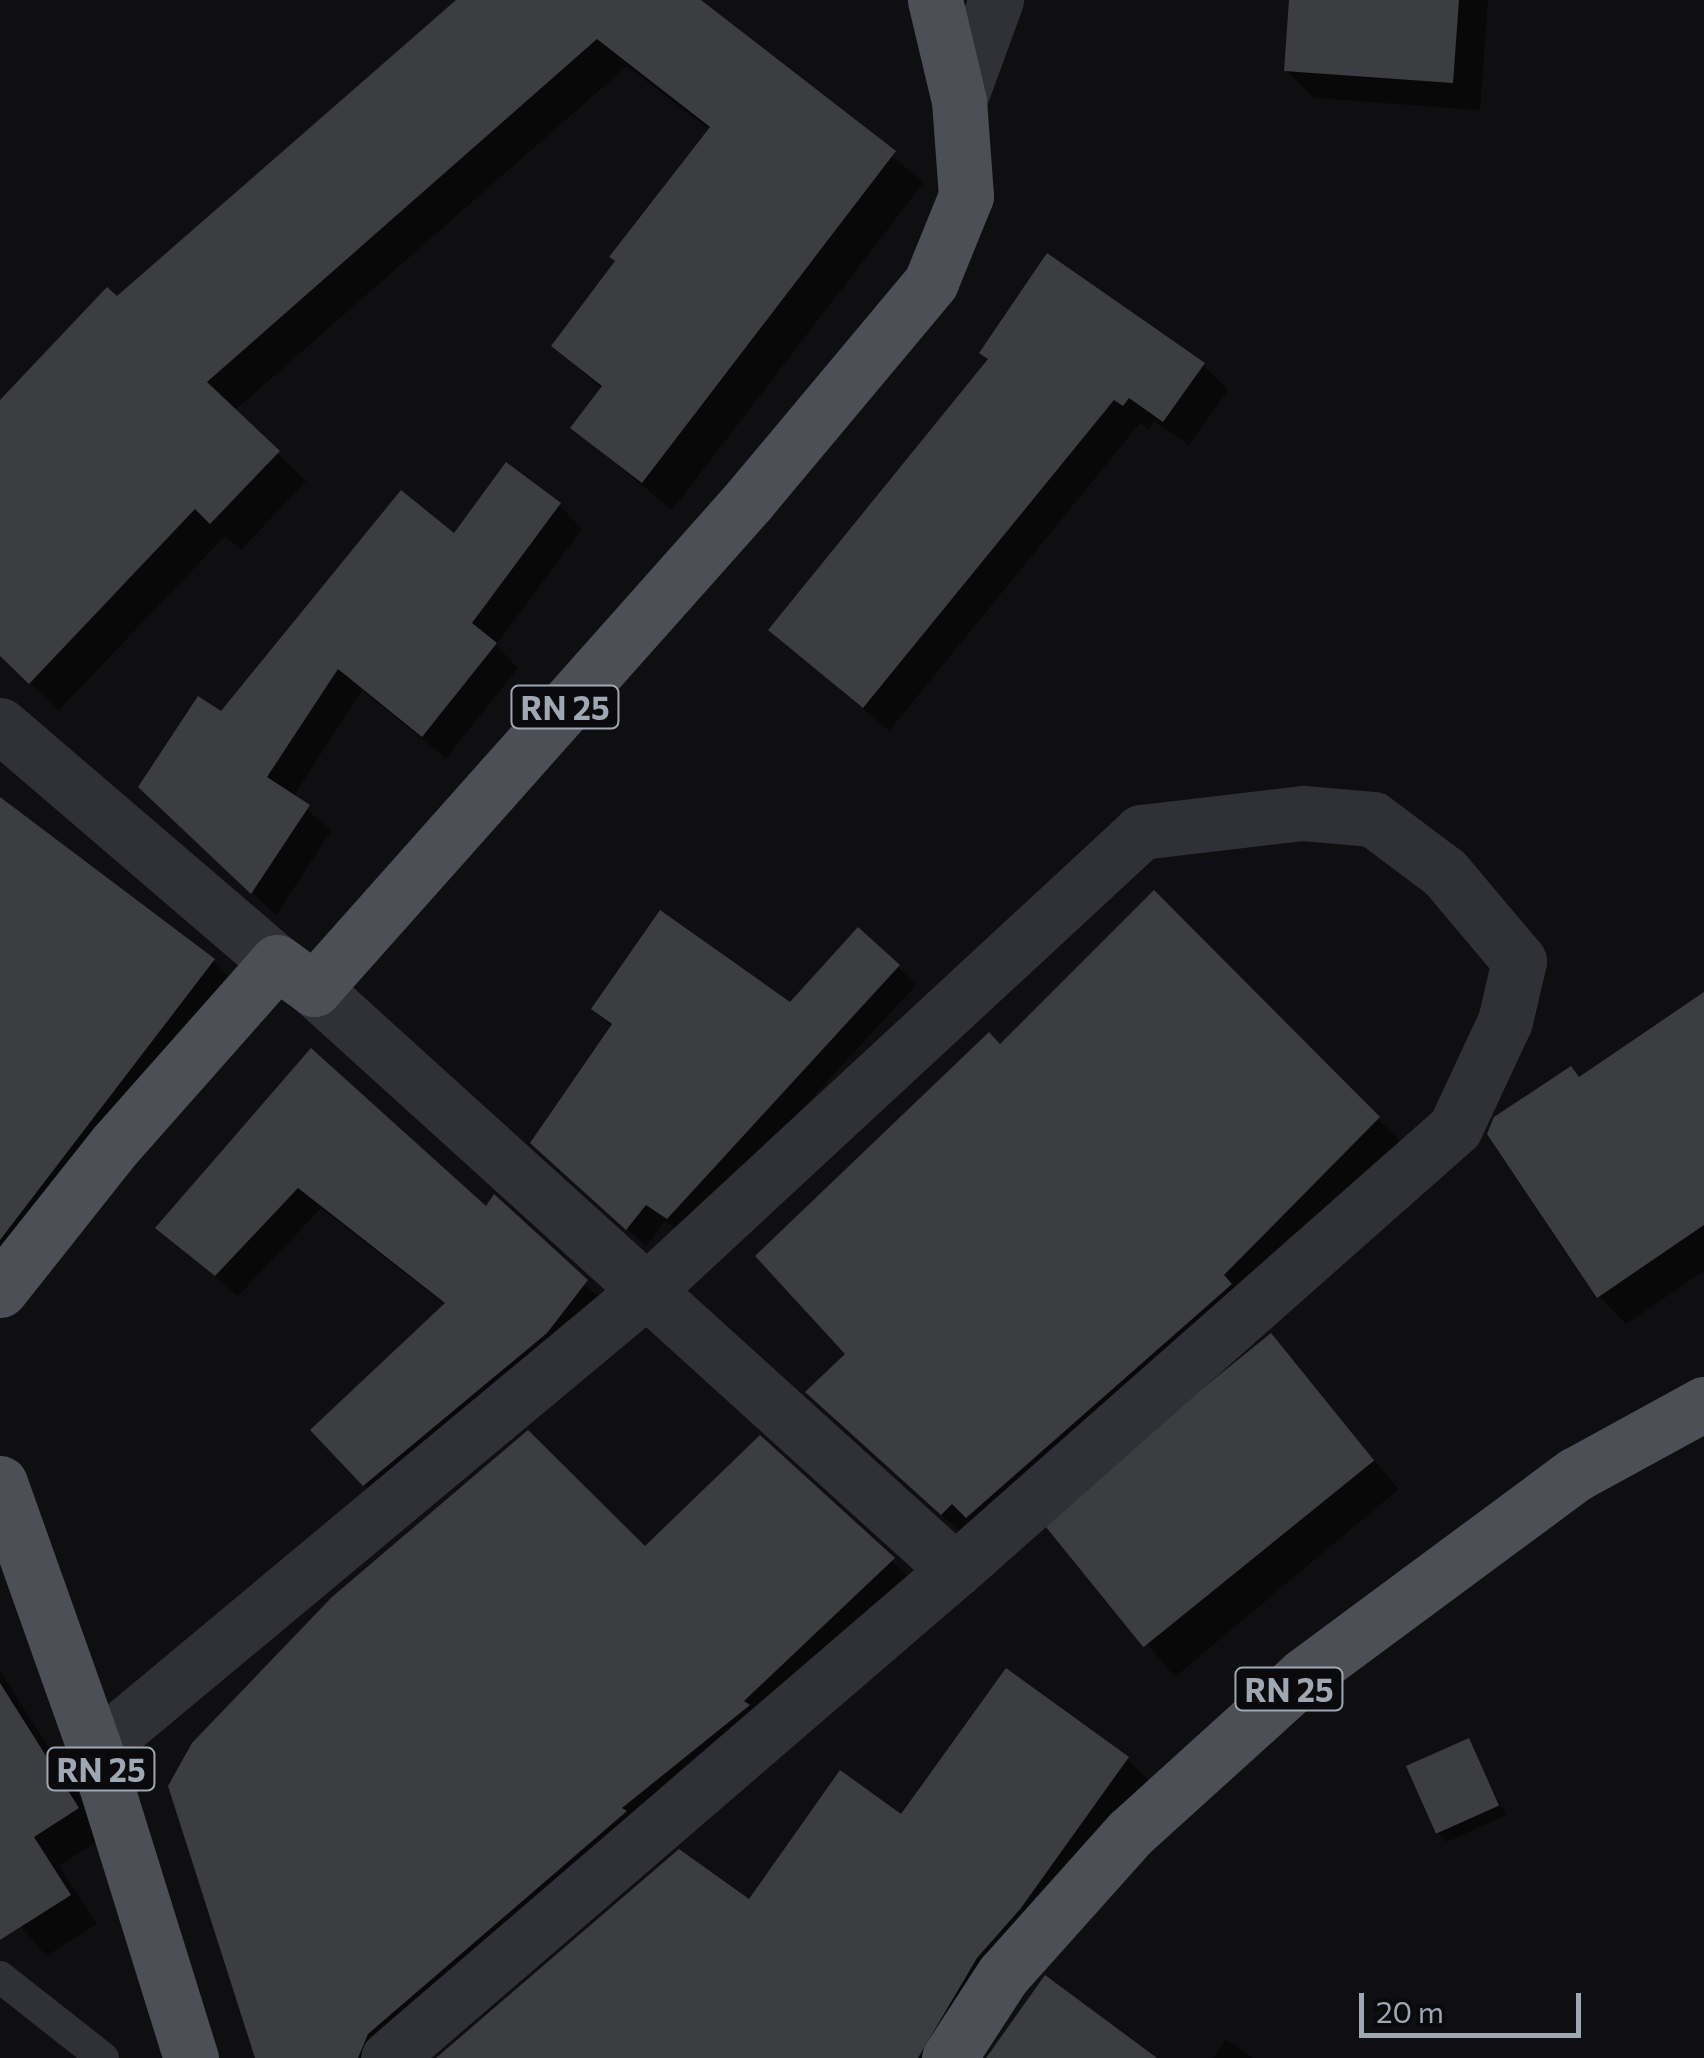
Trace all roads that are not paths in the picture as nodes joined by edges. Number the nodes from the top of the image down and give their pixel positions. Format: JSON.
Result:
{"nodes":[{"id":1,"x":935,"y":0,"type":"edge"},
{"id":2,"x":996,"y":0,"type":"edge"},
{"id":3,"x":959,"y":101,"type":"junction"},
{"id":4,"x":0,"y":725,"type":"edge"},
{"id":5,"x":295,"y":975,"type":"junction"},
{"id":6,"x":0,"y":1290,"type":"edge"},
{"id":7,"x":648,"y":1290,"type":"junction"},
{"id":8,"x":1704,"y":1404,"type":"edge"},
{"id":9,"x":0,"y":1482,"type":"edge"},
{"id":10,"x":955,"y":1570,"type":"junction"},
{"id":11,"x":95,"y":1750,"type":"junction"},
{"id":12,"x":0,"y":1977,"type":"edge"},
{"id":13,"x":103,"y":2058,"type":"edge"},
{"id":14,"x":192,"y":2058,"type":"edge"},
{"id":15,"x":388,"y":2058,"type":"edge"},
{"id":16,"x":948,"y":2058,"type":"edge"}],
"edges":[{"from":1,"to":3,"type":"main road","number":"RN 25"},
{"from":2,"to":3,"type":"street"},
{"from":3,"to":5,"type":"main road","number":"RN 25"},
{"from":4,"to":5,"type":"street"},
{"from":5,"to":6,"type":"main road","number":"RN 25"},
{"from":5,"to":7,"type":"street"},
{"from":7,"to":10,"type":"street"},
{"from":7,"to":10,"type":"street"},
{"from":7,"to":11,"type":"street"},
{"from":8,"to":16,"type":"main road","number":"RN 25"},
{"from":9,"to":11,"type":"main road","number":"RN 25"},
{"from":10,"to":15,"type":"street"},
{"from":11,"to":14,"type":"main road","number":"RN 25"},
{"from":12,"to":13,"type":"lane"}]}
